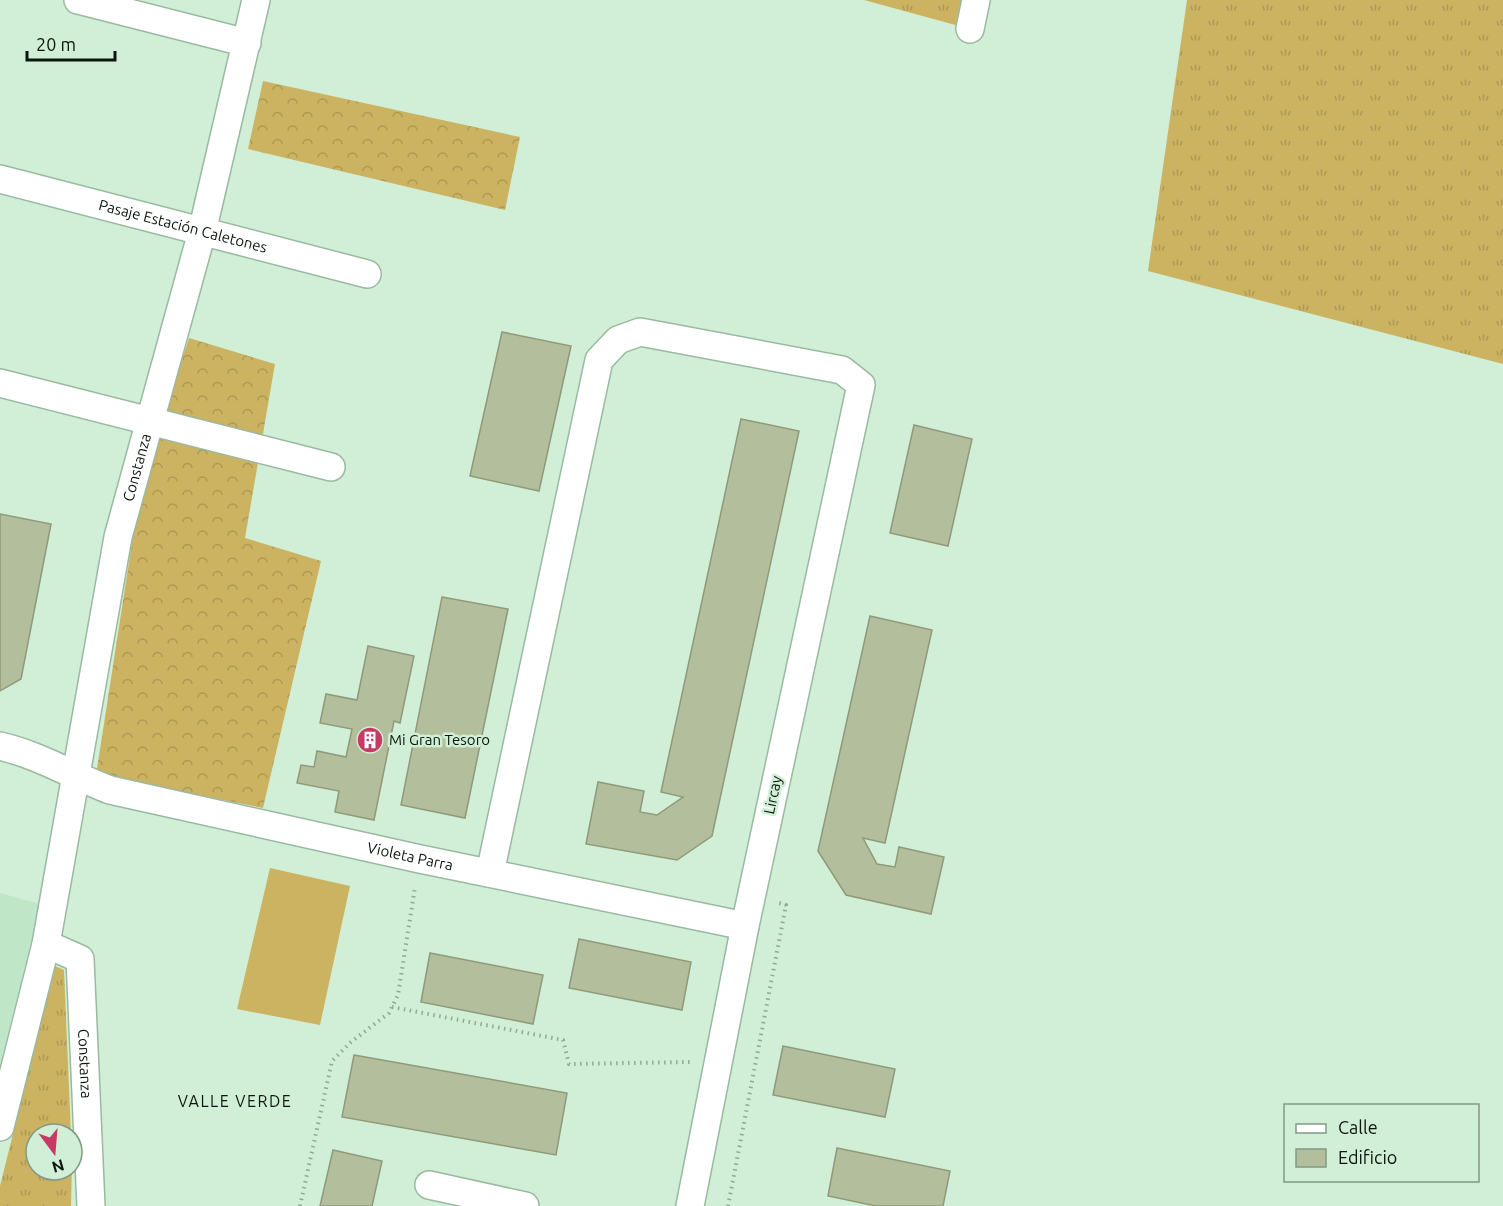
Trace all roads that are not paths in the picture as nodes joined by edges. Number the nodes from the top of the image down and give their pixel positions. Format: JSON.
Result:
{"nodes":[{"id":1,"x":78,"y":0,"type":"edge"},
{"id":2,"x":256,"y":0,"type":"edge"},
{"id":3,"x":976,"y":0,"type":"edge"},
{"id":4,"x":970,"y":29,"type":"dead end"},
{"id":5,"x":247,"y":43,"type":"junction"},
{"id":6,"x":0,"y":179,"type":"edge"},
{"id":7,"x":202,"y":232,"type":"junction"},
{"id":8,"x":367,"y":274,"type":"dead end"},
{"id":9,"x":0,"y":383,"type":"edge"},
{"id":10,"x":151,"y":421,"type":"junction"},
{"id":11,"x":331,"y":467,"type":"dead end"},
{"id":12,"x":0,"y":746,"type":"edge"},
{"id":13,"x":78,"y":778,"type":"junction"},
{"id":14,"x":490,"y":873,"type":"junction"},
{"id":15,"x":745,"y":926,"type":"junction"},
{"id":16,"x":46,"y":944,"type":"junction"},
{"id":17,"x":0,"y":1127,"type":"edge"},
{"id":18,"x":429,"y":1185,"type":"dead end"},
{"id":19,"x":91,"y":1206,"type":"edge"},
{"id":20,"x":525,"y":1206,"type":"edge"},
{"id":21,"x":692,"y":1206,"type":"edge"}],
"edges":[{"from":1,"to":5,"type":"street"},
{"from":2,"to":5,"type":"street","name":"Constanza"},
{"from":3,"to":4,"type":"street"},
{"from":5,"to":7,"type":"street","name":"Constanza"},
{"from":6,"to":7,"type":"street","name":"Pasaje Estación Caletones"},
{"from":7,"to":8,"type":"street","name":"Pasaje Estación Caletones"},
{"from":7,"to":10,"type":"street","name":"Constanza"},
{"from":9,"to":10,"type":"street"},
{"from":10,"to":11,"type":"street"},
{"from":10,"to":13,"type":"street","name":"Constanza"},
{"from":12,"to":13,"type":"street","name":"Violeta Parra"},
{"from":13,"to":14,"type":"street","name":"Violeta Parra"},
{"from":13,"to":16,"type":"street","name":"Constanza"},
{"from":14,"to":15,"type":"street","name":"Violeta Parra"},
{"from":14,"to":15,"type":"street","name":"Lircay"},
{"from":15,"to":21,"type":"street","name":"Lircay"},
{"from":16,"to":17,"type":"street","name":"Constanza"},
{"from":16,"to":19,"type":"street","name":"Constanza"},
{"from":18,"to":20,"type":"street"}]}
